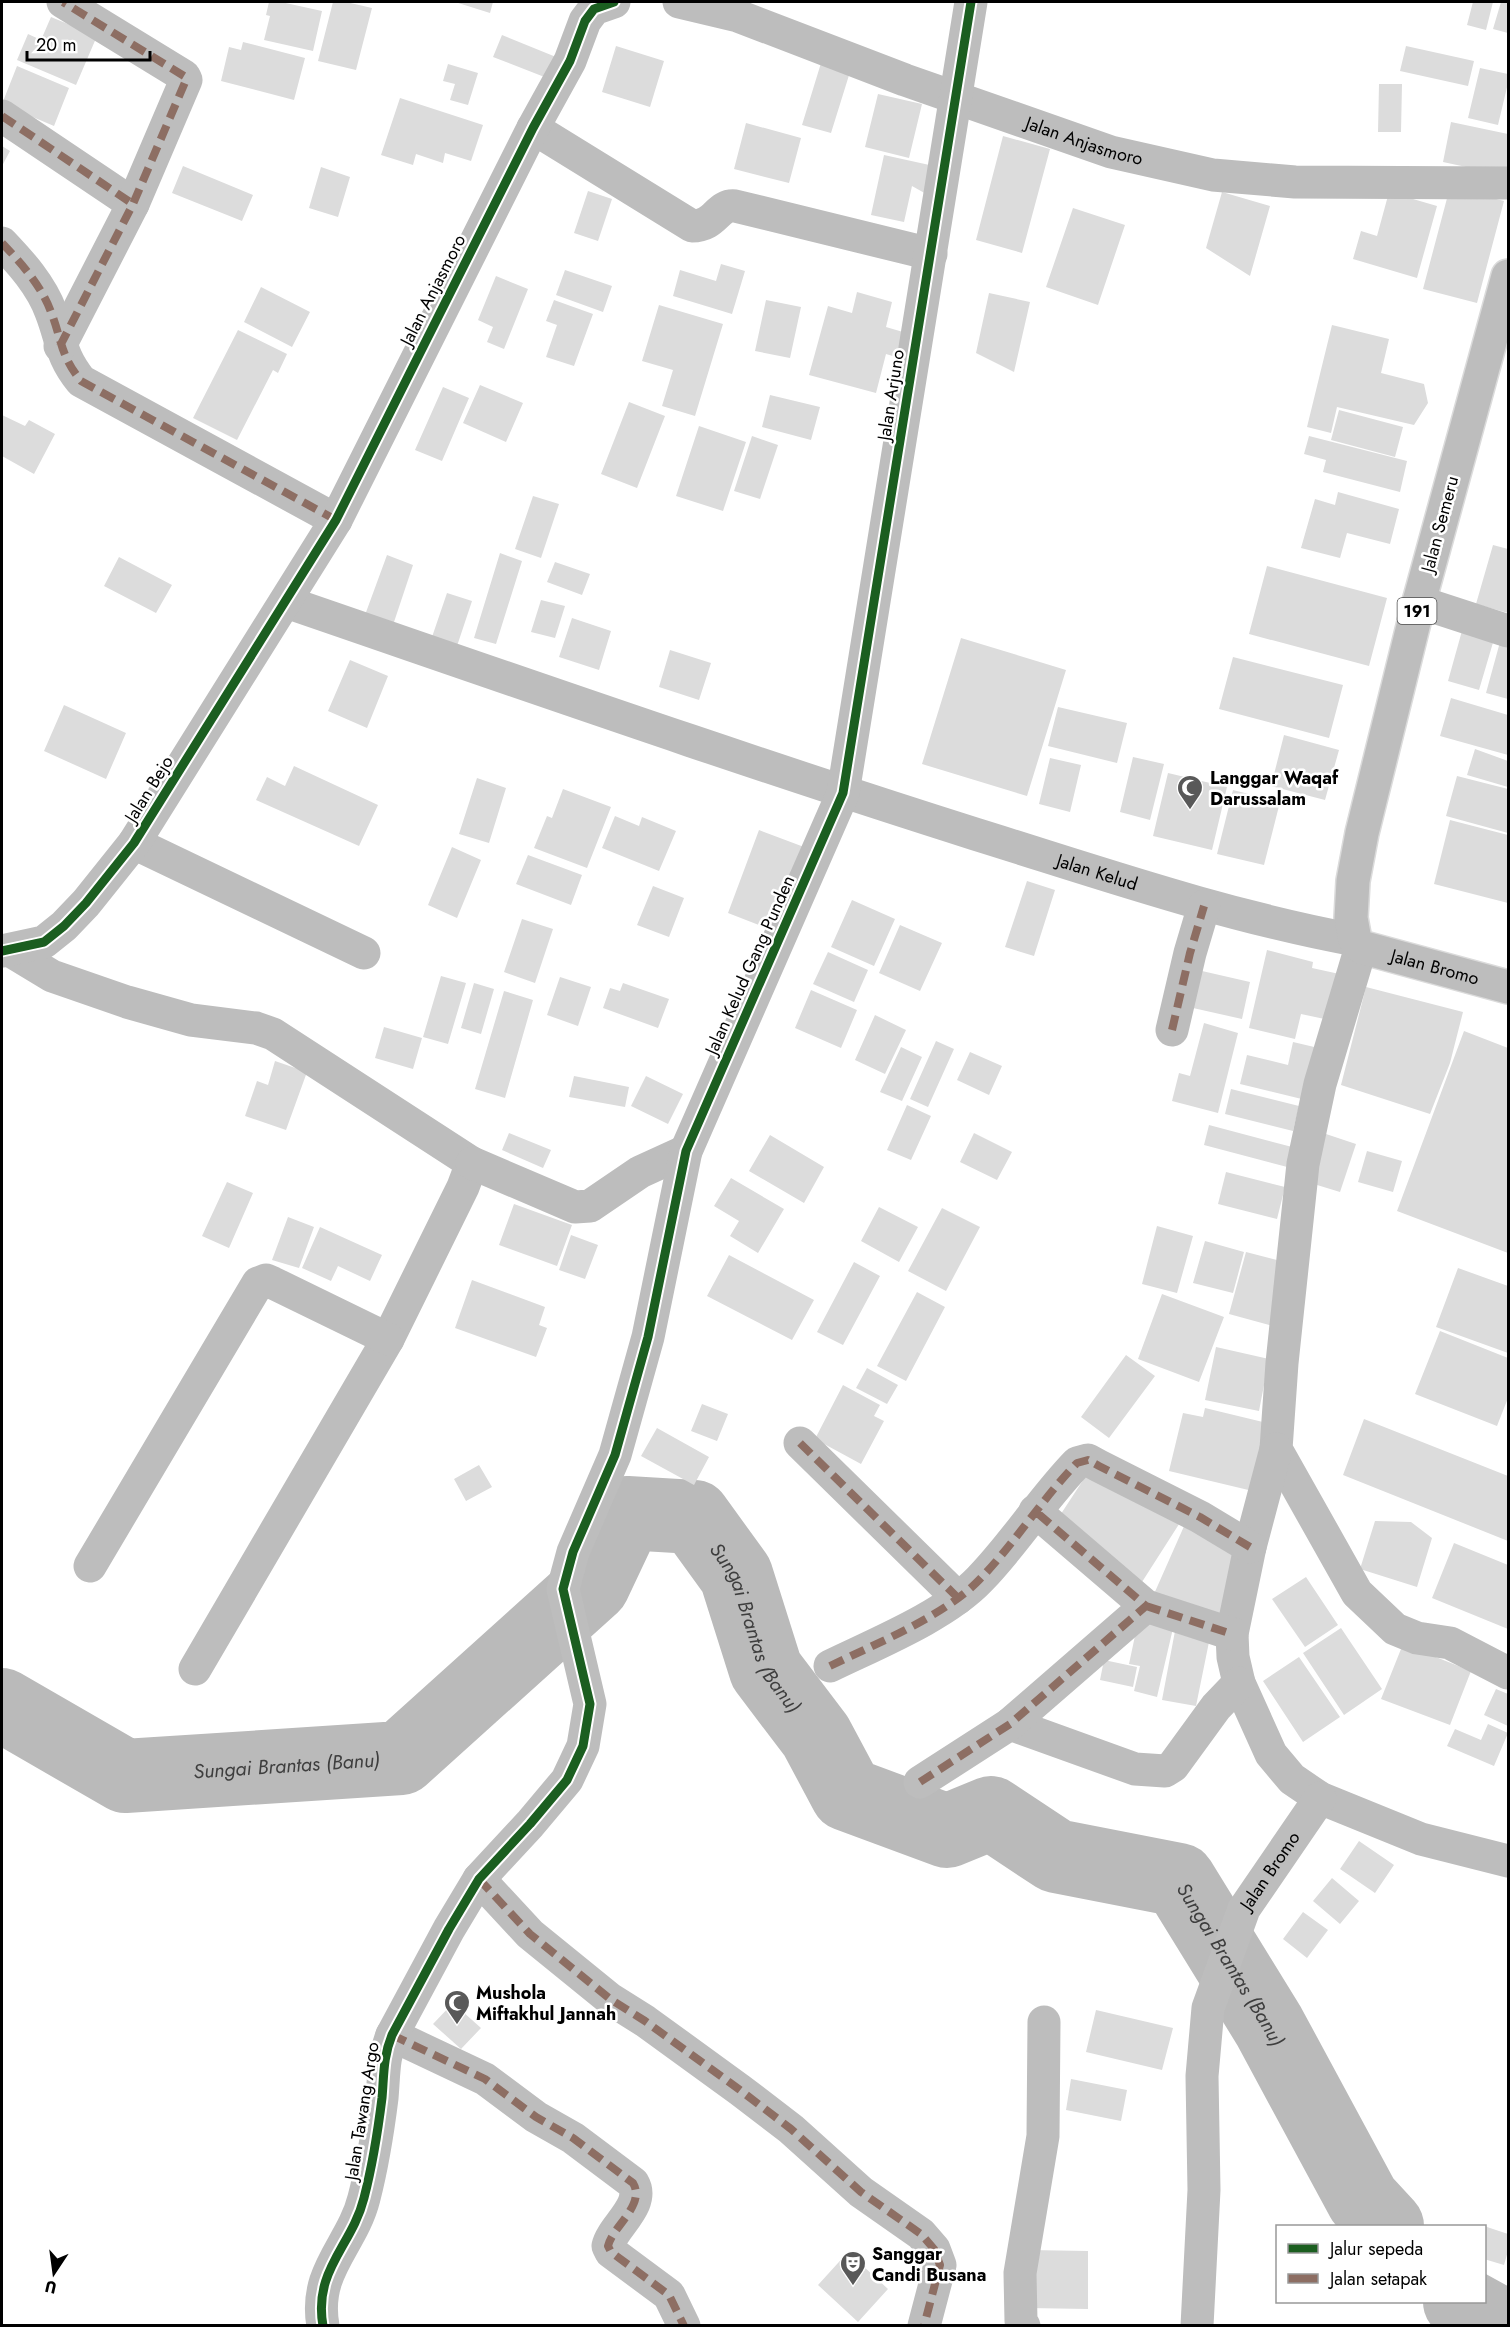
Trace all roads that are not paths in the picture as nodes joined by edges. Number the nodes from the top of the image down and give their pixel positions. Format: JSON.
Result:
{"nodes":[{"id":1,"x":63,"y":2,"type":"edge"},
{"id":2,"x":614,"y":2,"type":"edge"},
{"id":3,"x":679,"y":2,"type":"edge"},
{"id":4,"x":971,"y":2,"type":"edge"},
{"id":5,"x":956,"y":98,"type":"junction"},
{"id":6,"x":2,"y":116,"type":"edge"},
{"id":7,"x":533,"y":128,"type":"junction"},
{"id":8,"x":1509,"y":183,"type":"edge"},
{"id":9,"x":133,"y":204,"type":"junction"},
{"id":10,"x":2,"y":243,"type":"edge"},
{"id":11,"x":931,"y":254,"type":"junction"},
{"id":12,"x":1506,"y":294,"type":"edge"},
{"id":13,"x":60,"y":346,"type":"junction"},
{"id":14,"x":336,"y":520,"type":"junction"},
{"id":15,"x":286,"y":602,"type":"junction"},
{"id":16,"x":1419,"y":602,"type":"junction"},
{"id":17,"x":1509,"y":631,"type":"edge"},
{"id":18,"x":843,"y":793,"type":"junction"},
{"id":19,"x":134,"y":843,"type":"junction"},
{"id":20,"x":1204,"y":906,"type":"junction"},
{"id":21,"x":1358,"y":943,"type":"junction"},
{"id":22,"x":5,"y":951,"type":"edge"},
{"id":23,"x":364,"y":953,"type":"dead end"},
{"id":24,"x":1509,"y":987,"type":"edge"},
{"id":25,"x":1172,"y":1030,"type":"dead end"},
{"id":26,"x":686,"y":1151,"type":"junction"},
{"id":27,"x":472,"y":1163,"type":"junction"},
{"id":28,"x":388,"y":1339,"type":"junction"},
{"id":29,"x":800,"y":1443,"type":"dead end"},
{"id":30,"x":1276,"y":1449,"type":"junction"},
{"id":31,"x":1035,"y":1511,"type":"junction"},
{"id":32,"x":1250,"y":1547,"type":"junction"},
{"id":33,"x":90,"y":1566,"type":"dead end"},
{"id":34,"x":563,"y":1590,"type":"joint"},
{"id":35,"x":958,"y":1598,"type":"junction"},
{"id":36,"x":1146,"y":1606,"type":"junction"},
{"id":37,"x":1232,"y":1634,"type":"junction"},
{"id":38,"x":830,"y":1666,"type":"dead end"},
{"id":39,"x":195,"y":1669,"type":"dead end"},
{"id":40,"x":1509,"y":1673,"type":"edge"},
{"id":41,"x":1239,"y":1683,"type":"junction"},
{"id":42,"x":1010,"y":1724,"type":"junction"},
{"id":43,"x":920,"y":1782,"type":"dead end"},
{"id":44,"x":1320,"y":1798,"type":"junction"},
{"id":45,"x":1509,"y":1861,"type":"edge"},
{"id":46,"x":479,"y":1880,"type":"junction"},
{"id":47,"x":1044,"y":2022,"type":"dead end"},
{"id":48,"x":392,"y":2035,"type":"junction"},
{"id":49,"x":323,"y":2325,"type":"edge"},
{"id":50,"x":684,"y":2325,"type":"edge"},
{"id":51,"x":924,"y":2325,"type":"edge"},
{"id":52,"x":1024,"y":2325,"type":"edge"},
{"id":53,"x":1197,"y":2325,"type":"edge"}],
"edges":[{"from":1,"to":9,"type":"street"},
{"from":2,"to":7,"type":"street","name":"Jalan Anjasmoro"},
{"from":3,"to":5,"type":"street","name":"Jalan Anjasmoro"},
{"from":4,"to":5,"type":"street","name":"Jalan Arjuno"},
{"from":5,"to":8,"type":"street","name":"Jalan Anjasmoro"},
{"from":5,"to":11,"type":"street","name":"Jalan Arjuno"},
{"from":6,"to":9,"type":"street"},
{"from":7,"to":11,"type":"street"},
{"from":7,"to":14,"type":"street","name":"Jalan Anjasmoro"},
{"from":9,"to":13,"type":"street"},
{"from":10,"to":13,"type":"street"},
{"from":11,"to":18,"type":"street","name":"Jalan Arjuno"},
{"from":12,"to":16,"type":"street","name":"Jalan Semeru","number":"191"},
{"from":13,"to":14,"type":"street"},
{"from":14,"to":15,"type":"street","name":"Jalan Anjasmoro"},
{"from":15,"to":18,"type":"street","name":"Jalan Kelud"},
{"from":15,"to":19,"type":"street","name":"Jalan Bejo"},
{"from":16,"to":17,"type":"street"},
{"from":16,"to":21,"type":"street","name":"Jalan Semeru","number":"191"},
{"from":18,"to":20,"type":"street","name":"Jalan Kelud"},
{"from":18,"to":26,"type":"street","name":"Jalan Kelud Gang Punden"},
{"from":19,"to":22,"type":"street","name":"Jalan Bejo"},
{"from":19,"to":23,"type":"street"},
{"from":20,"to":21,"type":"street","name":"Jalan Kelud"},
{"from":20,"to":25,"type":"street"},
{"from":21,"to":24,"type":"street","name":"Jalan Bromo"},
{"from":21,"to":30,"type":"street"},
{"from":22,"to":27,"type":"street"},
{"from":26,"to":27,"type":"street"},
{"from":26,"to":34,"type":"street","name":"Jalan Kelud Gang Punden"},
{"from":27,"to":28,"type":"street"},
{"from":28,"to":33,"type":"street"},
{"from":28,"to":39,"type":"street"},
{"from":29,"to":35,"type":"street"},
{"from":30,"to":32,"type":"street"},
{"from":30,"to":40,"type":"street"},
{"from":31,"to":32,"type":"street"},
{"from":31,"to":35,"type":"street"},
{"from":31,"to":36,"type":"street"},
{"from":32,"to":37,"type":"street"},
{"from":34,"to":46,"type":"street","name":"Jalan Tawang Argo"},
{"from":35,"to":38,"type":"street"},
{"from":36,"to":37,"type":"street"},
{"from":36,"to":42,"type":"street"},
{"from":37,"to":41,"type":"street"},
{"from":41,"to":42,"type":"street"},
{"from":41,"to":44,"type":"street"},
{"from":42,"to":43,"type":"street"},
{"from":44,"to":45,"type":"street"},
{"from":44,"to":53,"type":"street","name":"Jalan Bromo"},
{"from":46,"to":48,"type":"street","name":"Jalan Tawang Argo"},
{"from":46,"to":51,"type":"street"},
{"from":47,"to":52,"type":"street"},
{"from":48,"to":49,"type":"street","name":"Jalan Tawang Argo"},
{"from":48,"to":50,"type":"street"}]}
